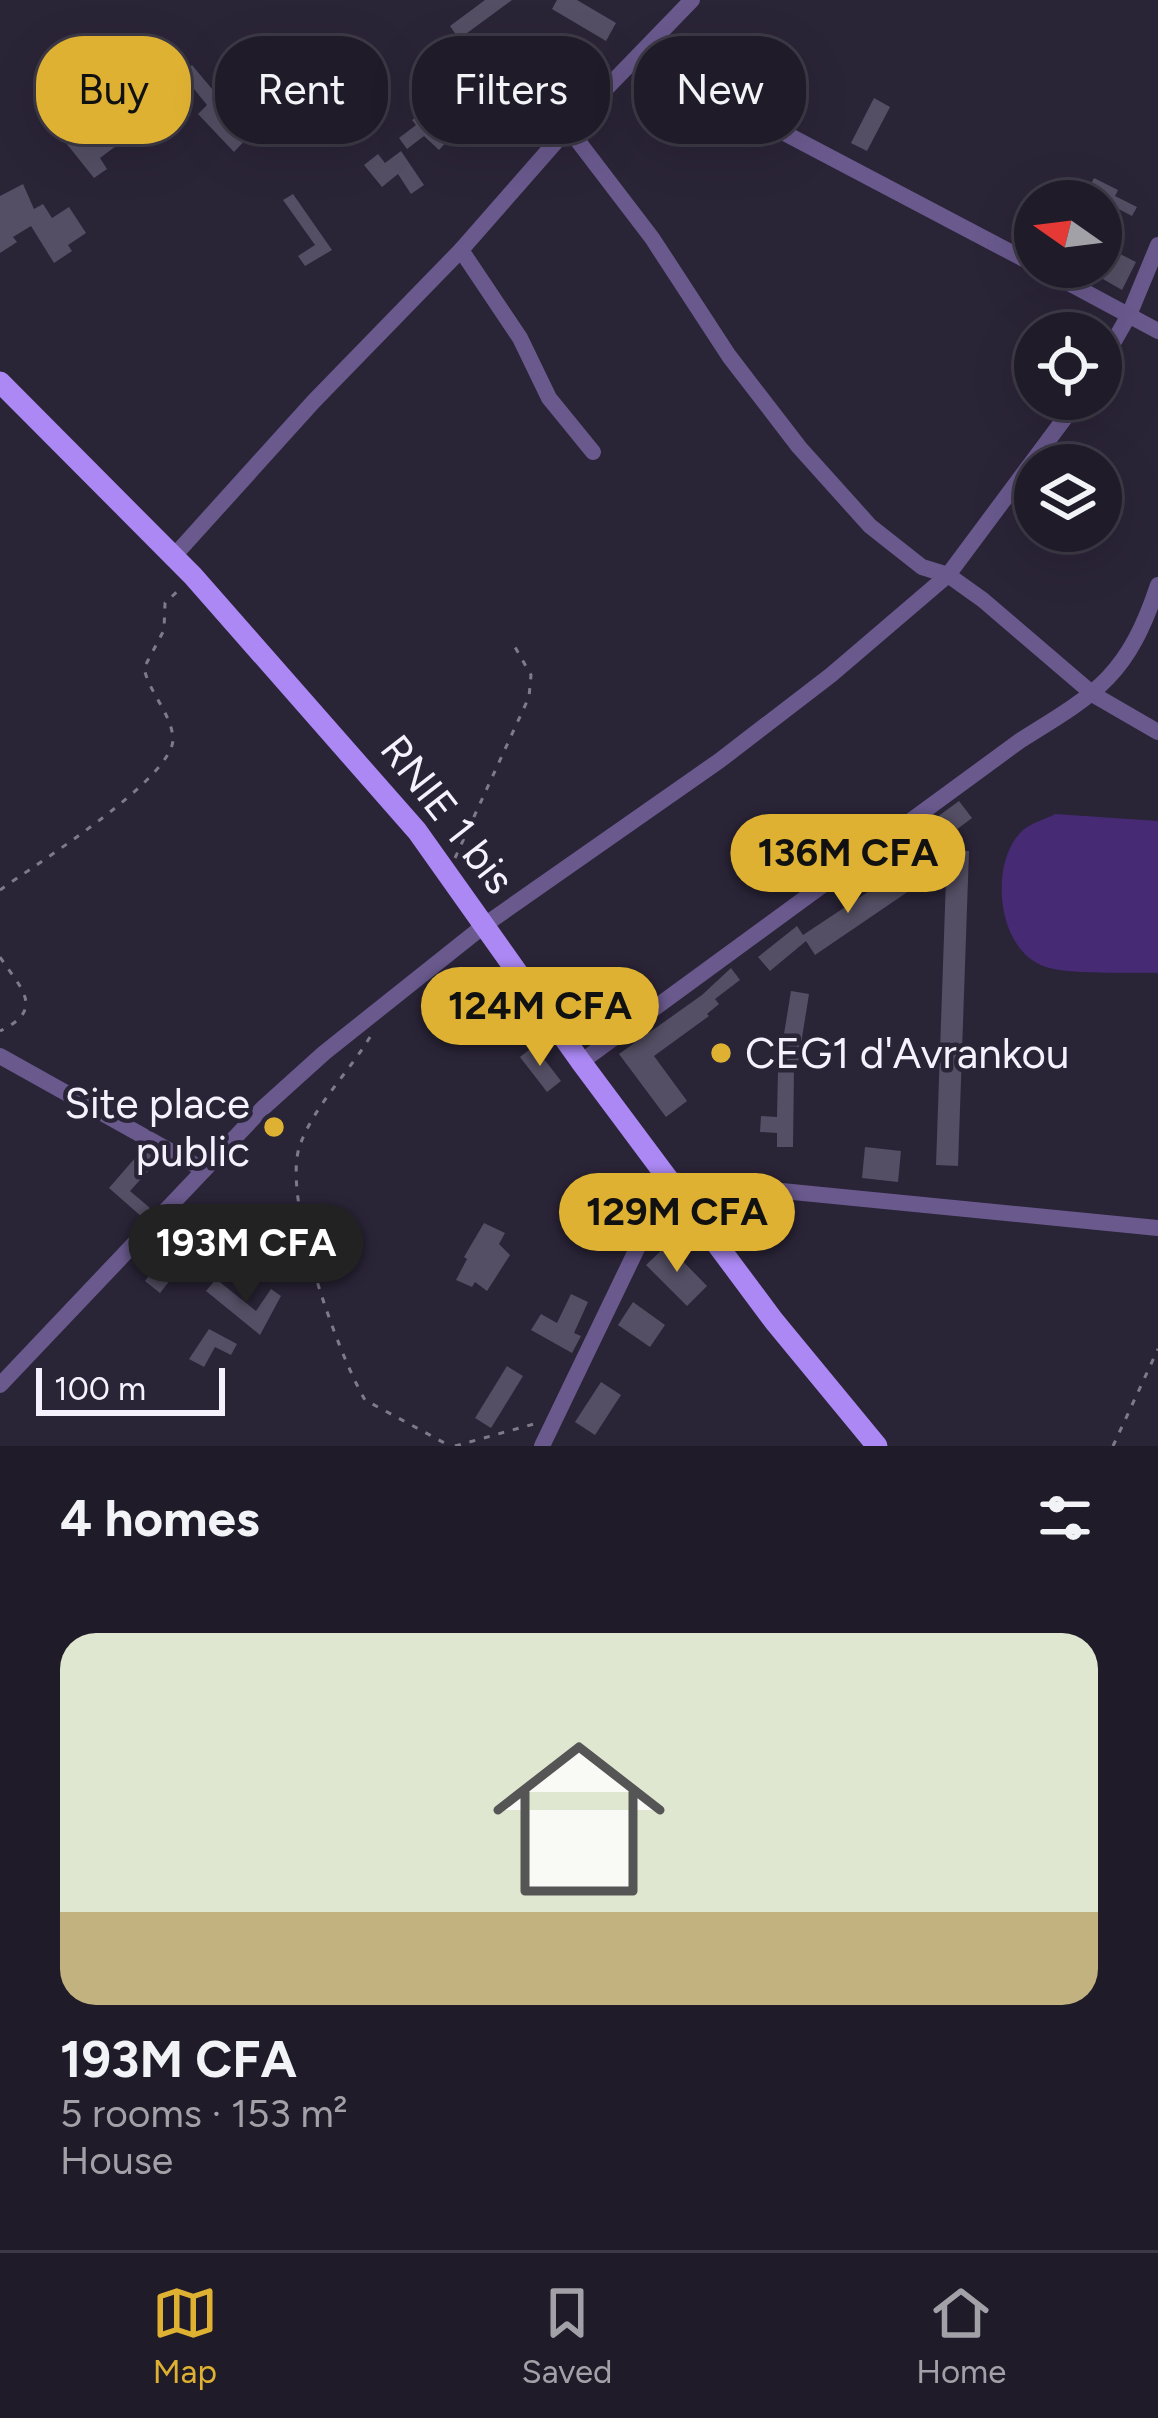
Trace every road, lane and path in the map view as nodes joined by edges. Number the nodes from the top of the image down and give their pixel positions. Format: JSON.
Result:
{"nodes":[{"id":1,"x":692,"y":0,"type":"edge"},
{"id":2,"x":657,"y":36,"type":"edge"},
{"id":3,"x":634,"y":60,"type":"edge"},
{"id":4,"x":610,"y":85,"type":"edge"},
{"id":5,"x":554,"y":144,"type":"edge"},
{"id":6,"x":580,"y":144,"type":"edge"},
{"id":7,"x":805,"y":144,"type":"edge"},
{"id":8,"x":1158,"y":245,"type":"edge"},
{"id":9,"x":460,"y":250,"type":"junction"},
{"id":10,"x":1014,"y":254,"type":"edge"},
{"id":11,"x":1079,"y":288,"type":"edge"},
{"id":12,"x":1130,"y":315,"type":"junction"},
{"id":13,"x":1122,"y":329,"type":"edge"},
{"id":14,"x":1158,"y":331,"type":"edge"},
{"id":15,"x":0,"y":382,"type":"edge"},
{"id":16,"x":1063,"y":420,"type":"edge"},
{"id":17,"x":593,"y":452,"type":"dead end"},
{"id":18,"x":174,"y":556,"type":"junction"},
{"id":19,"x":948,"y":575,"type":"junction"},
{"id":20,"x":193,"y":577,"type":"junction"},
{"id":21,"x":1158,"y":585,"type":"edge"},
{"id":22,"x":512,"y":640,"type":"dead end"},
{"id":23,"x":1094,"y":695,"type":"junction"},
{"id":24,"x":1158,"y":732,"type":"edge"},
{"id":25,"x":449,"y":871,"type":"junction"},
{"id":26,"x":0,"y":890,"type":"edge"},
{"id":27,"x":486,"y":924,"type":"junction"},
{"id":28,"x":0,"y":957,"type":"edge"},
{"id":29,"x":388,"y":1003,"type":"junction"},
{"id":30,"x":0,"y":1031,"type":"edge"},
{"id":31,"x":0,"y":1056,"type":"edge"},
{"id":32,"x":581,"y":1062,"type":"junction"},
{"id":33,"x":204,"y":1170,"type":"junction"},
{"id":34,"x":670,"y":1180,"type":"junction"},
{"id":35,"x":1136,"y":1227,"type":"junction"},
{"id":36,"x":1158,"y":1228,"type":"edge"},
{"id":37,"x":1158,"y":1246,"type":"edge"},
{"id":38,"x":1158,"y":1349,"type":"edge"},
{"id":39,"x":0,"y":1385,"type":"edge"},
{"id":40,"x":554,"y":1419,"type":"junction"},
{"id":41,"x":452,"y":1446,"type":"edge"},
{"id":42,"x":542,"y":1446,"type":"edge"},
{"id":43,"x":877,"y":1446,"type":"edge"},
{"id":44,"x":1114,"y":1446,"type":"edge"}],
"edges":[{"from":1,"to":2,"type":"street"},
{"from":3,"to":4,"type":"street"},
{"from":5,"to":9,"type":"street"},
{"from":6,"to":19,"type":"street"},
{"from":7,"to":10,"type":"street"},
{"from":8,"to":12,"type":"street"},
{"from":9,"to":17,"type":"street"},
{"from":9,"to":18,"type":"street"},
{"from":11,"to":12,"type":"street"},
{"from":12,"to":13,"type":"street"},
{"from":12,"to":14,"type":"street"},
{"from":15,"to":18,"type":"main road","name":"RNIE 1 bis"},
{"from":16,"to":19,"type":"street"},
{"from":18,"to":20,"type":"main road","name":"RNIE 1 bis"},
{"from":19,"to":23,"type":"street"},
{"from":19,"to":27,"type":"street"},
{"from":20,"to":25,"type":"main road","name":"RNIE 1 bis"},
{"from":20,"to":26,"type":"path"},
{"from":21,"to":23,"type":"street"},
{"from":22,"to":25,"type":"path"},
{"from":23,"to":24,"type":"street"},
{"from":23,"to":32,"type":"street"},
{"from":25,"to":27,"type":"main road","name":"RNIE 1 bis"},
{"from":27,"to":29,"type":"street"},
{"from":27,"to":32,"type":"main road","name":"RNIE 1 bis"},
{"from":28,"to":30,"type":"path"},
{"from":29,"to":33,"type":"street"},
{"from":29,"to":41,"type":"path"},
{"from":31,"to":33,"type":"street"},
{"from":32,"to":34,"type":"main road","name":"RNIE 1 bis"},
{"from":33,"to":39,"type":"street"},
{"from":34,"to":35,"type":"street"},
{"from":34,"to":40,"type":"street"},
{"from":34,"to":43,"type":"main road","name":"RNIE 1 bis"},
{"from":35,"to":36,"type":"street"},
{"from":35,"to":37,"type":"street"},
{"from":38,"to":44,"type":"path"},
{"from":40,"to":41,"type":"path"},
{"from":40,"to":42,"type":"street"}]}
